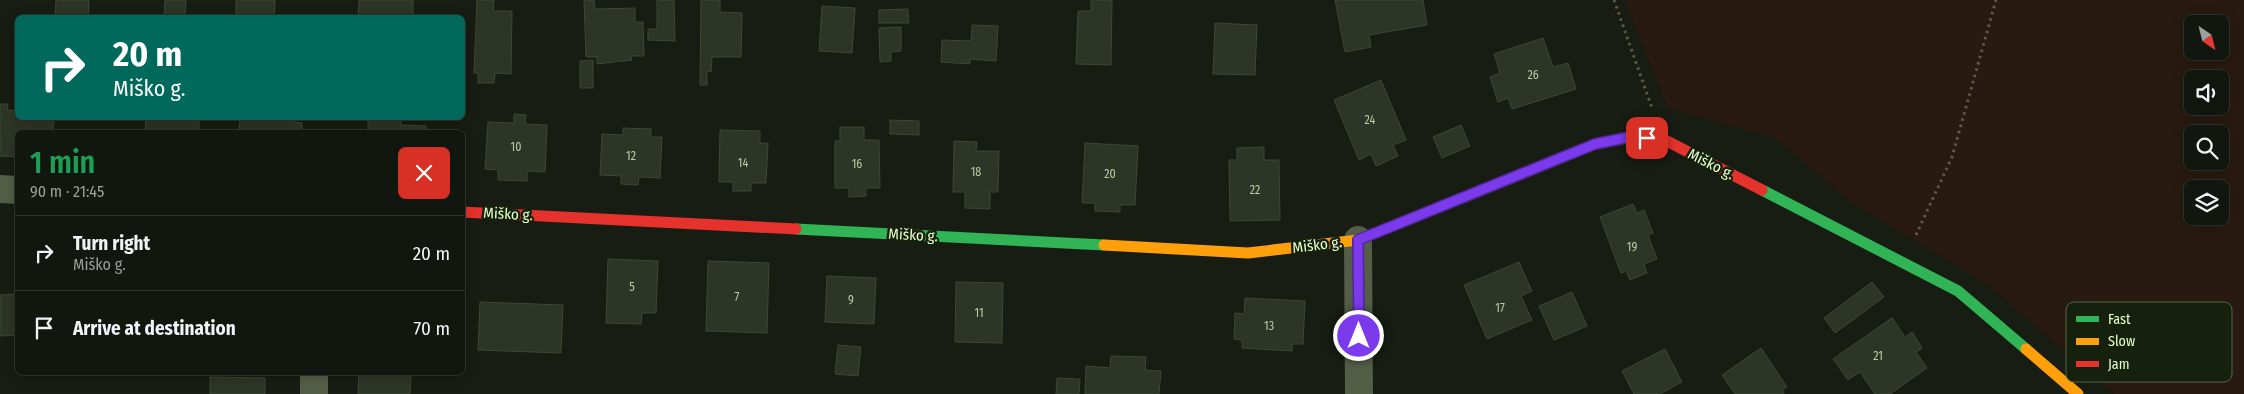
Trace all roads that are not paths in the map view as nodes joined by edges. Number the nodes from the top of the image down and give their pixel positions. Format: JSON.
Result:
{"nodes":[{"id":1,"x":0,"y":189,"type":"edge"},
{"id":2,"x":15,"y":190,"type":"edge"},
{"id":3,"x":465,"y":212,"type":"edge"},
{"id":4,"x":1358,"y":240,"type":"junction"},
{"id":5,"x":314,"y":375,"type":"edge"},
{"id":6,"x":314,"y":394,"type":"edge"},
{"id":7,"x":1359,"y":394,"type":"edge"},
{"id":8,"x":2078,"y":394,"type":"edge"}],
"edges":[{"from":1,"to":2,"type":"street"},
{"from":3,"to":4,"type":"street","name":"Miško g."},
{"from":4,"to":7,"type":"street"},
{"from":4,"to":8,"type":"street","name":"Miško g."},
{"from":5,"to":6,"type":"street"}]}
